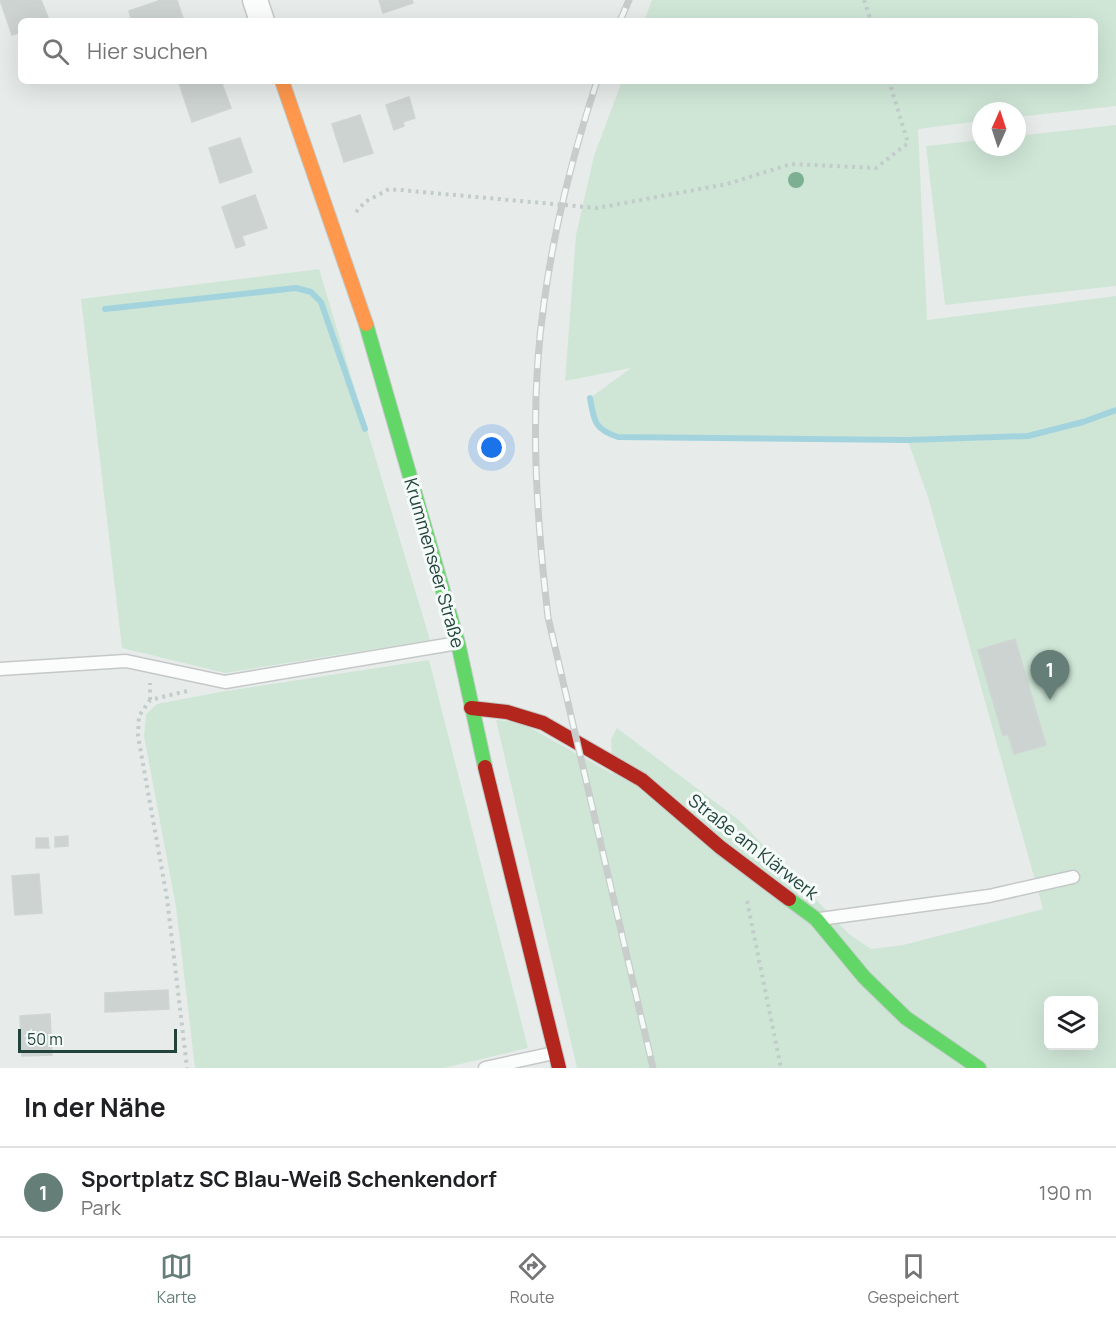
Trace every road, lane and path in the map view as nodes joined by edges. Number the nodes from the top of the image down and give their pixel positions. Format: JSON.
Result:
{"nodes":[{"id":1,"x":255,"y":0,"type":"edge"},
{"id":2,"x":864,"y":0,"type":"edge"},
{"id":3,"x":261,"y":18,"type":"edge"},
{"id":4,"x":870,"y":18,"type":"edge"},
{"id":5,"x":283,"y":84,"type":"edge"},
{"id":6,"x":890,"y":84,"type":"edge"},
{"id":7,"x":334,"y":233,"type":"junction"},
{"id":8,"x":459,"y":643,"type":"junction"},
{"id":9,"x":0,"y":669,"type":"edge"},
{"id":10,"x":225,"y":682,"type":"junction"},
{"id":11,"x":471,"y":708,"type":"junction"},
{"id":12,"x":740,"y":862,"type":"junction"},
{"id":13,"x":1073,"y":877,"type":"dead end"},
{"id":14,"x":816,"y":919,"type":"junction"},
{"id":15,"x":555,"y":1053,"type":"junction"},
{"id":16,"x":187,"y":1068,"type":"edge"},
{"id":17,"x":485,"y":1068,"type":"edge"},
{"id":18,"x":559,"y":1068,"type":"edge"},
{"id":19,"x":781,"y":1068,"type":"edge"},
{"id":20,"x":979,"y":1068,"type":"edge"}],
"edges":[{"from":1,"to":3,"type":"street"},
{"from":2,"to":4,"type":"path"},
{"from":5,"to":7,"type":"street","name":"Krummenseer Straße"},
{"from":6,"to":7,"type":"path"},
{"from":7,"to":8,"type":"street","name":"Krummenseer Straße"},
{"from":8,"to":10,"type":"lane"},
{"from":8,"to":11,"type":"street","name":"Krummenseer Straße"},
{"from":9,"to":10,"type":"lane"},
{"from":10,"to":16,"type":"path"},
{"from":11,"to":12,"type":"street","name":"Straße am Klärwerk"},
{"from":11,"to":15,"type":"street","name":"Krummenseer Straße"},
{"from":12,"to":14,"type":"street","name":"Straße am Klärwerk"},
{"from":12,"to":19,"type":"path"},
{"from":13,"to":14,"type":"lane"},
{"from":14,"to":20,"type":"street","name":"Straße am Klärwerk"},
{"from":15,"to":17,"type":"lane"},
{"from":15,"to":18,"type":"street","name":"Krummenseer Straße"}]}
